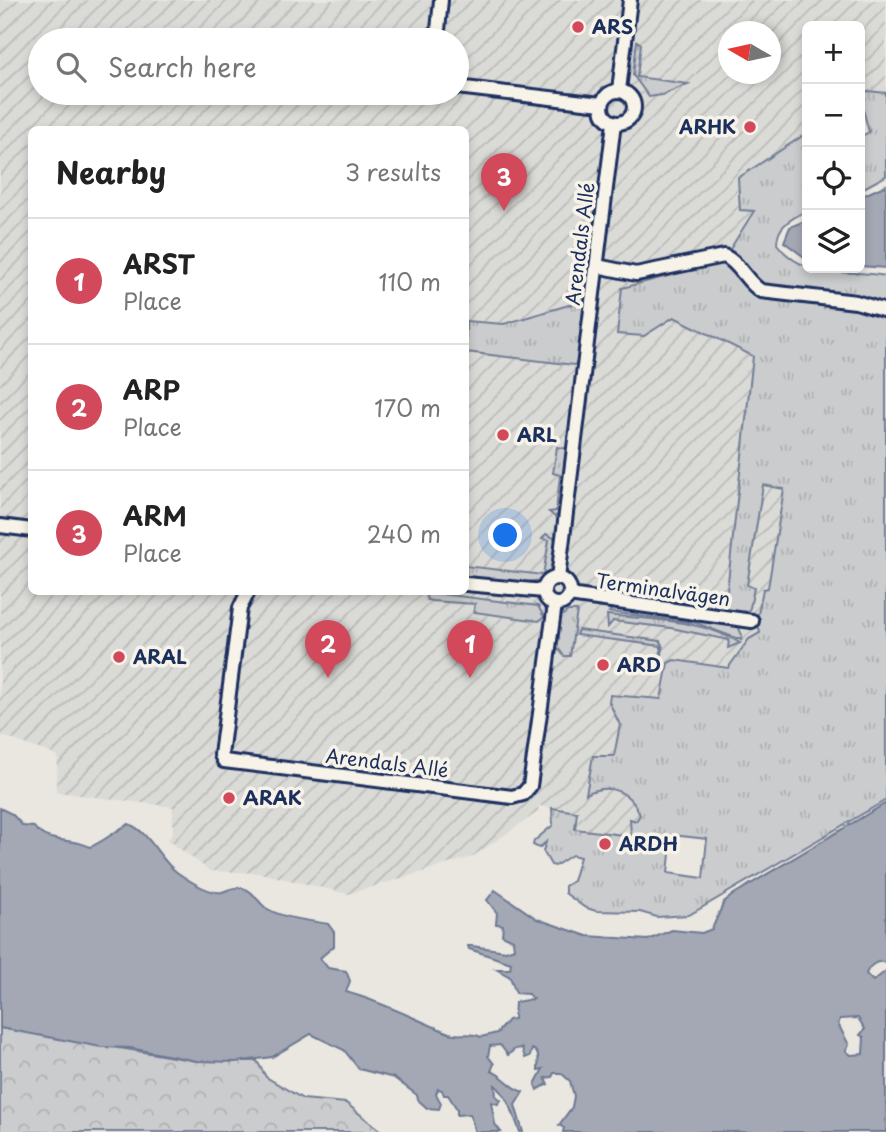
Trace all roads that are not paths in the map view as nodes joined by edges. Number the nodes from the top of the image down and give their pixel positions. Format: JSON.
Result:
{"nodes":[{"id":1,"x":441,"y":0,"type":"edge"},
{"id":2,"x":630,"y":0,"type":"edge"},
{"id":3,"x":438,"y":28,"type":"edge"},
{"id":4,"x":469,"y":88,"type":"edge"},
{"id":5,"x":619,"y":90,"type":"junction"},
{"id":6,"x":601,"y":104,"type":"junction"},
{"id":7,"x":614,"y":123,"type":"junction"},
{"id":8,"x":597,"y":266,"type":"junction"},
{"id":9,"x":886,"y":311,"type":"edge"},
{"id":10,"x":0,"y":526,"type":"edge"},
{"id":11,"x":28,"y":530,"type":"edge"},
{"id":12,"x":558,"y":578,"type":"junction"},
{"id":13,"x":469,"y":584,"type":"edge"},
{"id":14,"x":544,"y":592,"type":"junction"},
{"id":15,"x":246,"y":595,"type":"edge"},
{"id":16,"x":569,"y":595,"type":"junction"},
{"id":17,"x":555,"y":604,"type":"junction"},
{"id":18,"x":752,"y":621,"type":"dead end"}],
"edges":[{"from":1,"to":3,"type":"street"},
{"from":2,"to":5,"type":"street"},
{"from":4,"to":6,"type":"street"},
{"from":5,"to":6,"type":"street"},
{"from":5,"to":7,"type":"street"},
{"from":6,"to":7,"type":"street"},
{"from":7,"to":8,"type":"street","name":"Arendals Allé"},
{"from":8,"to":9,"type":"street"},
{"from":8,"to":12,"type":"street","name":"Arendals Allé"},
{"from":10,"to":11,"type":"street"},
{"from":12,"to":14,"type":"street"},
{"from":12,"to":16,"type":"street"},
{"from":13,"to":14,"type":"street"},
{"from":14,"to":17,"type":"street"},
{"from":15,"to":17,"type":"street","name":"Arendals Allé"},
{"from":16,"to":17,"type":"street"},
{"from":16,"to":18,"type":"street","name":"Terminalvägen"}]}
